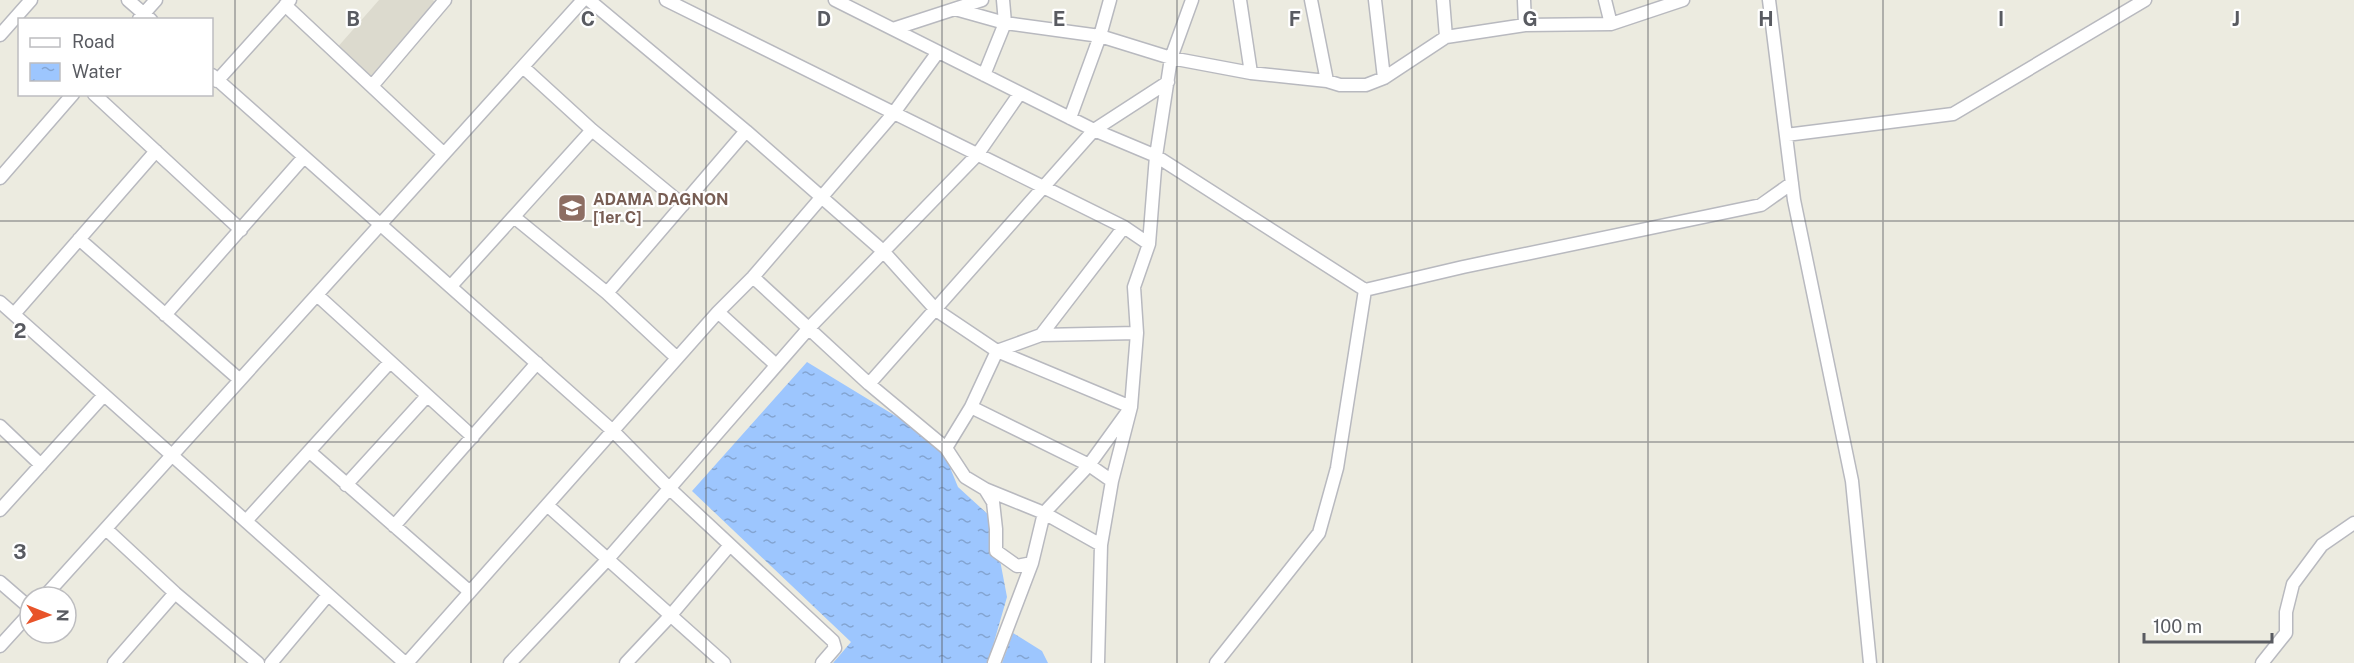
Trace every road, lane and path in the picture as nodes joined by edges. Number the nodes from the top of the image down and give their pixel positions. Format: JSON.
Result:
{"nodes":[{"id":1,"x":31,"y":0,"type":"edge"},
{"id":2,"x":128,"y":0,"type":"edge"},
{"id":3,"x":156,"y":0,"type":"edge"},
{"id":4,"x":445,"y":0,"type":"edge"},
{"id":5,"x":583,"y":0,"type":"edge"},
{"id":6,"x":589,"y":0,"type":"edge"},
{"id":7,"x":666,"y":0,"type":"edge"},
{"id":8,"x":835,"y":0,"type":"edge"},
{"id":9,"x":982,"y":0,"type":"edge"},
{"id":10,"x":1003,"y":0,"type":"edge"},
{"id":11,"x":1110,"y":0,"type":"edge"},
{"id":12,"x":1192,"y":0,"type":"edge"},
{"id":13,"x":1240,"y":0,"type":"edge"},
{"id":14,"x":1311,"y":0,"type":"edge"},
{"id":15,"x":1376,"y":0,"type":"edge"},
{"id":16,"x":1443,"y":0,"type":"edge"},
{"id":17,"x":1524,"y":0,"type":"edge"},
{"id":18,"x":1605,"y":0,"type":"edge"},
{"id":19,"x":1683,"y":0,"type":"edge"},
{"id":20,"x":1769,"y":0,"type":"edge"},
{"id":21,"x":2145,"y":0,"type":"edge"},
{"id":22,"x":287,"y":3,"type":"edge"},
{"id":23,"x":955,"y":9,"type":"junction"},
{"id":24,"x":145,"y":18,"type":"edge"},
{"id":25,"x":1005,"y":23,"type":"junction"},
{"id":26,"x":1611,"y":24,"type":"junction"},
{"id":27,"x":1524,"y":25,"type":"junction"},
{"id":28,"x":3,"y":27,"type":"edge"},
{"id":29,"x":893,"y":29,"type":"junction"},
{"id":30,"x":1100,"y":36,"type":"junction"},
{"id":31,"x":1446,"y":37,"type":"junction"},
{"id":32,"x":938,"y":52,"type":"junction"},
{"id":33,"x":1171,"y":58,"type":"junction"},
{"id":34,"x":523,"y":67,"type":"junction"},
{"id":35,"x":1251,"y":73,"type":"junction"},
{"id":36,"x":984,"y":75,"type":"junction"},
{"id":37,"x":214,"y":78,"type":"edge"},
{"id":38,"x":1384,"y":78,"type":"junction"},
{"id":39,"x":1327,"y":81,"type":"junction"},
{"id":40,"x":1168,"y":82,"type":"junction"},
{"id":41,"x":372,"y":86,"type":"junction"},
{"id":42,"x":1020,"y":93,"type":"junction"},
{"id":43,"x":71,"y":96,"type":"edge"},
{"id":44,"x":96,"y":96,"type":"edge"},
{"id":45,"x":893,"y":114,"type":"junction"},
{"id":46,"x":1070,"y":118,"type":"junction"},
{"id":47,"x":592,"y":130,"type":"junction"},
{"id":48,"x":1094,"y":130,"type":"junction"},
{"id":49,"x":746,"y":131,"type":"junction"},
{"id":50,"x":1786,"y":135,"type":"junction"},
{"id":51,"x":156,"y":151,"type":"junction"},
{"id":52,"x":444,"y":154,"type":"junction"},
{"id":53,"x":977,"y":155,"type":"junction"},
{"id":54,"x":1156,"y":156,"type":"junction"},
{"id":55,"x":304,"y":157,"type":"junction"},
{"id":56,"x":1,"y":176,"type":"edge"},
{"id":57,"x":1792,"y":183,"type":"junction"},
{"id":58,"x":1044,"y":188,"type":"junction"},
{"id":59,"x":821,"y":196,"type":"junction"},
{"id":60,"x":683,"y":205,"type":"junction"},
{"id":61,"x":514,"y":217,"type":"junction"},
{"id":62,"x":381,"y":224,"type":"junction"},
{"id":63,"x":1124,"y":227,"type":"junction"},
{"id":64,"x":241,"y":230,"type":"junction"},
{"id":65,"x":79,"y":239,"type":"junction"},
{"id":66,"x":1149,"y":244,"type":"junction"},
{"id":67,"x":883,"y":250,"type":"junction"},
{"id":68,"x":753,"y":277,"type":"junction"},
{"id":69,"x":451,"y":286,"type":"junction"},
{"id":70,"x":1365,"y":290,"type":"junction"},
{"id":71,"x":607,"y":293,"type":"junction"},
{"id":72,"x":316,"y":296,"type":"junction"},
{"id":73,"x":0,"y":302,"type":"edge"},
{"id":74,"x":936,"y":310,"type":"junction"},
{"id":75,"x":718,"y":312,"type":"junction"},
{"id":76,"x":14,"y":314,"type":"junction"},
{"id":77,"x":165,"y":315,"type":"junction"},
{"id":78,"x":809,"y":328,"type":"junction"},
{"id":79,"x":1137,"y":333,"type":"junction"},
{"id":80,"x":1041,"y":335,"type":"junction"},
{"id":81,"x":997,"y":351,"type":"junction"},
{"id":82,"x":677,"y":358,"type":"junction"},
{"id":83,"x":390,"y":362,"type":"junction"},
{"id":84,"x":537,"y":363,"type":"junction"},
{"id":85,"x":776,"y":365,"type":"junction"},
{"id":86,"x":240,"y":380,"type":"junction"},
{"id":87,"x":869,"y":384,"type":"junction"},
{"id":88,"x":104,"y":395,"type":"junction"},
{"id":89,"x":428,"y":396,"type":"junction"},
{"id":90,"x":971,"y":407,"type":"junction"},
{"id":91,"x":1131,"y":407,"type":"junction"},
{"id":92,"x":0,"y":426,"type":"edge"},
{"id":93,"x":614,"y":432,"type":"junction"},
{"id":94,"x":473,"y":437,"type":"junction"},
{"id":95,"x":946,"y":448,"type":"junction"},
{"id":96,"x":310,"y":452,"type":"junction"},
{"id":97,"x":172,"y":455,"type":"junction"},
{"id":98,"x":41,"y":465,"type":"junction"},
{"id":99,"x":1089,"y":465,"type":"junction"},
{"id":100,"x":1112,"y":481,"type":"junction"},
{"id":101,"x":346,"y":485,"type":"junction"},
{"id":102,"x":669,"y":488,"type":"junction"},
{"id":103,"x":985,"y":489,"type":"junction"},
{"id":104,"x":547,"y":505,"type":"junction"},
{"id":105,"x":0,"y":510,"type":"edge"},
{"id":106,"x":1044,"y":513,"type":"junction"},
{"id":107,"x":246,"y":521,"type":"junction"},
{"id":108,"x":2354,"y":523,"type":"edge"},
{"id":109,"x":394,"y":526,"type":"junction"},
{"id":110,"x":106,"y":529,"type":"junction"},
{"id":111,"x":730,"y":545,"type":"junction"},
{"id":112,"x":1101,"y":545,"type":"junction"},
{"id":113,"x":607,"y":560,"type":"junction"},
{"id":114,"x":1032,"y":563,"type":"junction"},
{"id":115,"x":0,"y":582,"type":"edge"},
{"id":116,"x":55,"y":585,"type":"edge"},
{"id":117,"x":470,"y":592,"type":"junction"},
{"id":118,"x":175,"y":593,"type":"junction"},
{"id":119,"x":328,"y":595,"type":"junction"},
{"id":120,"x":18,"y":599,"type":"edge"},
{"id":121,"x":671,"y":615,"type":"junction"},
{"id":122,"x":18,"y":624,"type":"edge"},
{"id":123,"x":0,"y":646,"type":"edge"},
{"id":124,"x":114,"y":663,"type":"edge"},
{"id":125,"x":258,"y":663,"type":"edge"},
{"id":126,"x":271,"y":663,"type":"edge"},
{"id":127,"x":406,"y":663,"type":"edge"},
{"id":128,"x":510,"y":663,"type":"edge"},
{"id":129,"x":626,"y":663,"type":"edge"},
{"id":130,"x":724,"y":663,"type":"edge"},
{"id":131,"x":822,"y":663,"type":"edge"},
{"id":132,"x":994,"y":663,"type":"edge"},
{"id":133,"x":1098,"y":663,"type":"edge"},
{"id":134,"x":1216,"y":663,"type":"edge"},
{"id":135,"x":1870,"y":663,"type":"edge"},
{"id":136,"x":2262,"y":663,"type":"edge"}],
"edges":[{"from":1,"to":28,"type":"street"},
{"from":2,"to":24,"type":"street"},
{"from":3,"to":24,"type":"street"},
{"from":4,"to":41,"type":"street"},
{"from":5,"to":34,"type":"street"},
{"from":6,"to":49,"type":"street"},
{"from":7,"to":45,"type":"street"},
{"from":8,"to":29,"type":"street"},
{"from":9,"to":23,"type":"street"},
{"from":10,"to":25,"type":"street"},
{"from":11,"to":30,"type":"street"},
{"from":12,"to":33,"type":"street"},
{"from":13,"to":35,"type":"street"},
{"from":14,"to":39,"type":"street"},
{"from":15,"to":38,"type":"street"},
{"from":16,"to":31,"type":"street"},
{"from":17,"to":27,"type":"street"},
{"from":18,"to":26,"type":"street"},
{"from":19,"to":26,"type":"street"},
{"from":20,"to":50,"type":"street"},
{"from":21,"to":50,"type":"street"},
{"from":22,"to":37,"type":"street"},
{"from":22,"to":41,"type":"street"},
{"from":23,"to":25,"type":"street"},
{"from":23,"to":29,"type":"street"},
{"from":25,"to":30,"type":"street"},
{"from":25,"to":36,"type":"street"},
{"from":26,"to":27,"type":"street"},
{"from":27,"to":31,"type":"street"},
{"from":29,"to":32,"type":"street"},
{"from":30,"to":33,"type":"street"},
{"from":30,"to":46,"type":"street"},
{"from":31,"to":38,"type":"street"},
{"from":32,"to":36,"type":"street"},
{"from":32,"to":45,"type":"street"},
{"from":33,"to":35,"type":"street"},
{"from":33,"to":40,"type":"street"},
{"from":34,"to":47,"type":"street"},
{"from":34,"to":52,"type":"street"},
{"from":35,"to":39,"type":"street"},
{"from":36,"to":42,"type":"street"},
{"from":37,"to":55,"type":"street"},
{"from":38,"to":39,"type":"street"},
{"from":40,"to":48,"type":"street"},
{"from":40,"to":54,"type":"street"},
{"from":41,"to":52,"type":"street"},
{"from":42,"to":46,"type":"street"},
{"from":42,"to":53,"type":"street"},
{"from":43,"to":56,"type":"street"},
{"from":44,"to":51,"type":"street"},
{"from":45,"to":53,"type":"street"},
{"from":45,"to":59,"type":"street"},
{"from":46,"to":48,"type":"street"},
{"from":47,"to":60,"type":"street"},
{"from":47,"to":61,"type":"street"},
{"from":48,"to":54,"type":"street"},
{"from":48,"to":58,"type":"street"},
{"from":49,"to":59,"type":"street"},
{"from":49,"to":60,"type":"street"},
{"from":50,"to":57,"type":"street"},
{"from":51,"to":64,"type":"street"},
{"from":51,"to":65,"type":"street"},
{"from":52,"to":62,"type":"street"},
{"from":53,"to":58,"type":"street"},
{"from":53,"to":67,"type":"street"},
{"from":54,"to":66,"type":"street"},
{"from":54,"to":70,"type":"street"},
{"from":55,"to":62,"type":"street"},
{"from":55,"to":64,"type":"street"},
{"from":57,"to":70,"type":"street"},
{"from":57,"to":135,"type":"street"},
{"from":58,"to":63,"type":"street"},
{"from":58,"to":74,"type":"street"},
{"from":59,"to":67,"type":"street"},
{"from":59,"to":68,"type":"street"},
{"from":60,"to":71,"type":"street"},
{"from":61,"to":69,"type":"street"},
{"from":61,"to":71,"type":"street"},
{"from":62,"to":69,"type":"street"},
{"from":62,"to":72,"type":"street"},
{"from":63,"to":66,"type":"street"},
{"from":63,"to":80,"type":"street"},
{"from":64,"to":77,"type":"street"},
{"from":65,"to":76,"type":"street"},
{"from":65,"to":77,"type":"street"},
{"from":66,"to":79,"type":"street"},
{"from":67,"to":74,"type":"street"},
{"from":67,"to":78,"type":"street"},
{"from":68,"to":75,"type":"street"},
{"from":68,"to":78,"type":"street"},
{"from":69,"to":84,"type":"street"},
{"from":70,"to":134,"type":"street"},
{"from":71,"to":82,"type":"street"},
{"from":72,"to":83,"type":"street"},
{"from":72,"to":86,"type":"street"},
{"from":73,"to":76,"type":"street"},
{"from":74,"to":81,"type":"street"},
{"from":74,"to":87,"type":"street"},
{"from":75,"to":82,"type":"street"},
{"from":75,"to":85,"type":"street"},
{"from":76,"to":88,"type":"street"},
{"from":77,"to":86,"type":"street"},
{"from":78,"to":85,"type":"street"},
{"from":78,"to":87,"type":"street"},
{"from":79,"to":80,"type":"street"},
{"from":79,"to":91,"type":"street"},
{"from":80,"to":81,"type":"street"},
{"from":81,"to":90,"type":"street"},
{"from":81,"to":91,"type":"street"},
{"from":82,"to":93,"type":"street"},
{"from":83,"to":89,"type":"street"},
{"from":83,"to":96,"type":"street"},
{"from":84,"to":93,"type":"street"},
{"from":84,"to":94,"type":"street"},
{"from":85,"to":102,"type":"street"},
{"from":86,"to":97,"type":"street"},
{"from":87,"to":95,"type":"street"},
{"from":88,"to":97,"type":"street"},
{"from":88,"to":98,"type":"street"},
{"from":89,"to":94,"type":"street"},
{"from":89,"to":101,"type":"street"},
{"from":90,"to":95,"type":"street"},
{"from":90,"to":99,"type":"street"},
{"from":91,"to":99,"type":"street"},
{"from":91,"to":100,"type":"street"},
{"from":92,"to":98,"type":"street"},
{"from":93,"to":102,"type":"street"},
{"from":93,"to":104,"type":"street"},
{"from":94,"to":109,"type":"street"},
{"from":95,"to":103,"type":"street"},
{"from":96,"to":101,"type":"street"},
{"from":96,"to":107,"type":"street"},
{"from":97,"to":107,"type":"street"},
{"from":97,"to":110,"type":"street"},
{"from":98,"to":105,"type":"street"},
{"from":99,"to":100,"type":"street"},
{"from":99,"to":106,"type":"street"},
{"from":100,"to":112,"type":"street"},
{"from":101,"to":109,"type":"street"},
{"from":102,"to":111,"type":"street"},
{"from":102,"to":113,"type":"street"},
{"from":103,"to":106,"type":"street"},
{"from":103,"to":114,"type":"street"},
{"from":104,"to":113,"type":"street"},
{"from":104,"to":117,"type":"street"},
{"from":106,"to":112,"type":"street"},
{"from":106,"to":114,"type":"street"},
{"from":107,"to":119,"type":"street"},
{"from":108,"to":136,"type":"street"},
{"from":109,"to":117,"type":"street"},
{"from":110,"to":116,"type":"street"},
{"from":110,"to":118,"type":"street"},
{"from":111,"to":121,"type":"street"},
{"from":111,"to":131,"type":"street"},
{"from":112,"to":133,"type":"street"},
{"from":113,"to":121,"type":"street"},
{"from":113,"to":128,"type":"street"},
{"from":114,"to":132,"type":"street"},
{"from":115,"to":120,"type":"street"},
{"from":117,"to":127,"type":"street"},
{"from":118,"to":124,"type":"street"},
{"from":118,"to":125,"type":"street"},
{"from":119,"to":126,"type":"street"},
{"from":119,"to":127,"type":"street"},
{"from":121,"to":129,"type":"street"},
{"from":121,"to":130,"type":"street"},
{"from":122,"to":123,"type":"street"}]}
